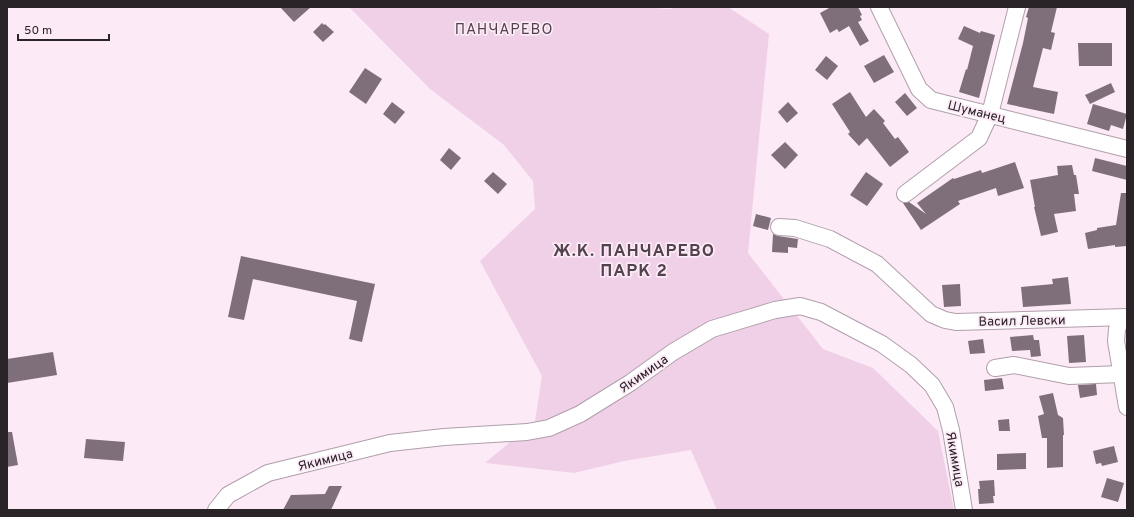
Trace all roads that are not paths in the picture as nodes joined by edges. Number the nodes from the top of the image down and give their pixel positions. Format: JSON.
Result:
{"nodes":[{"id":1,"x":879,"y":7,"type":"edge"},
{"id":2,"x":1017,"y":7,"type":"edge"},
{"id":3,"x":990,"y":114,"type":"junction"},
{"id":4,"x":1127,"y":149,"type":"edge"},
{"id":5,"x":905,"y":194,"type":"dead end"},
{"id":6,"x":779,"y":227,"type":"dead end"},
{"id":7,"x":1124,"y":318,"type":"edge"},
{"id":8,"x":995,"y":368,"type":"dead end"},
{"id":9,"x":1122,"y":374,"type":"junction"},
{"id":10,"x":1127,"y":407,"type":"edge"},
{"id":11,"x":216,"y":510,"type":"edge"},
{"id":12,"x":964,"y":510,"type":"edge"}],
"edges":[{"from":1,"to":3,"type":"street","name":"Шуманец"},
{"from":2,"to":3,"type":"street"},
{"from":3,"to":4,"type":"street","name":"Шуманец"},
{"from":3,"to":5,"type":"street"},
{"from":6,"to":7,"type":"street","name":"Васил Левски"},
{"from":7,"to":9,"type":"street"},
{"from":8,"to":9,"type":"street"},
{"from":9,"to":10,"type":"street"},
{"from":11,"to":12,"type":"street","name":"Якимица"}]}
